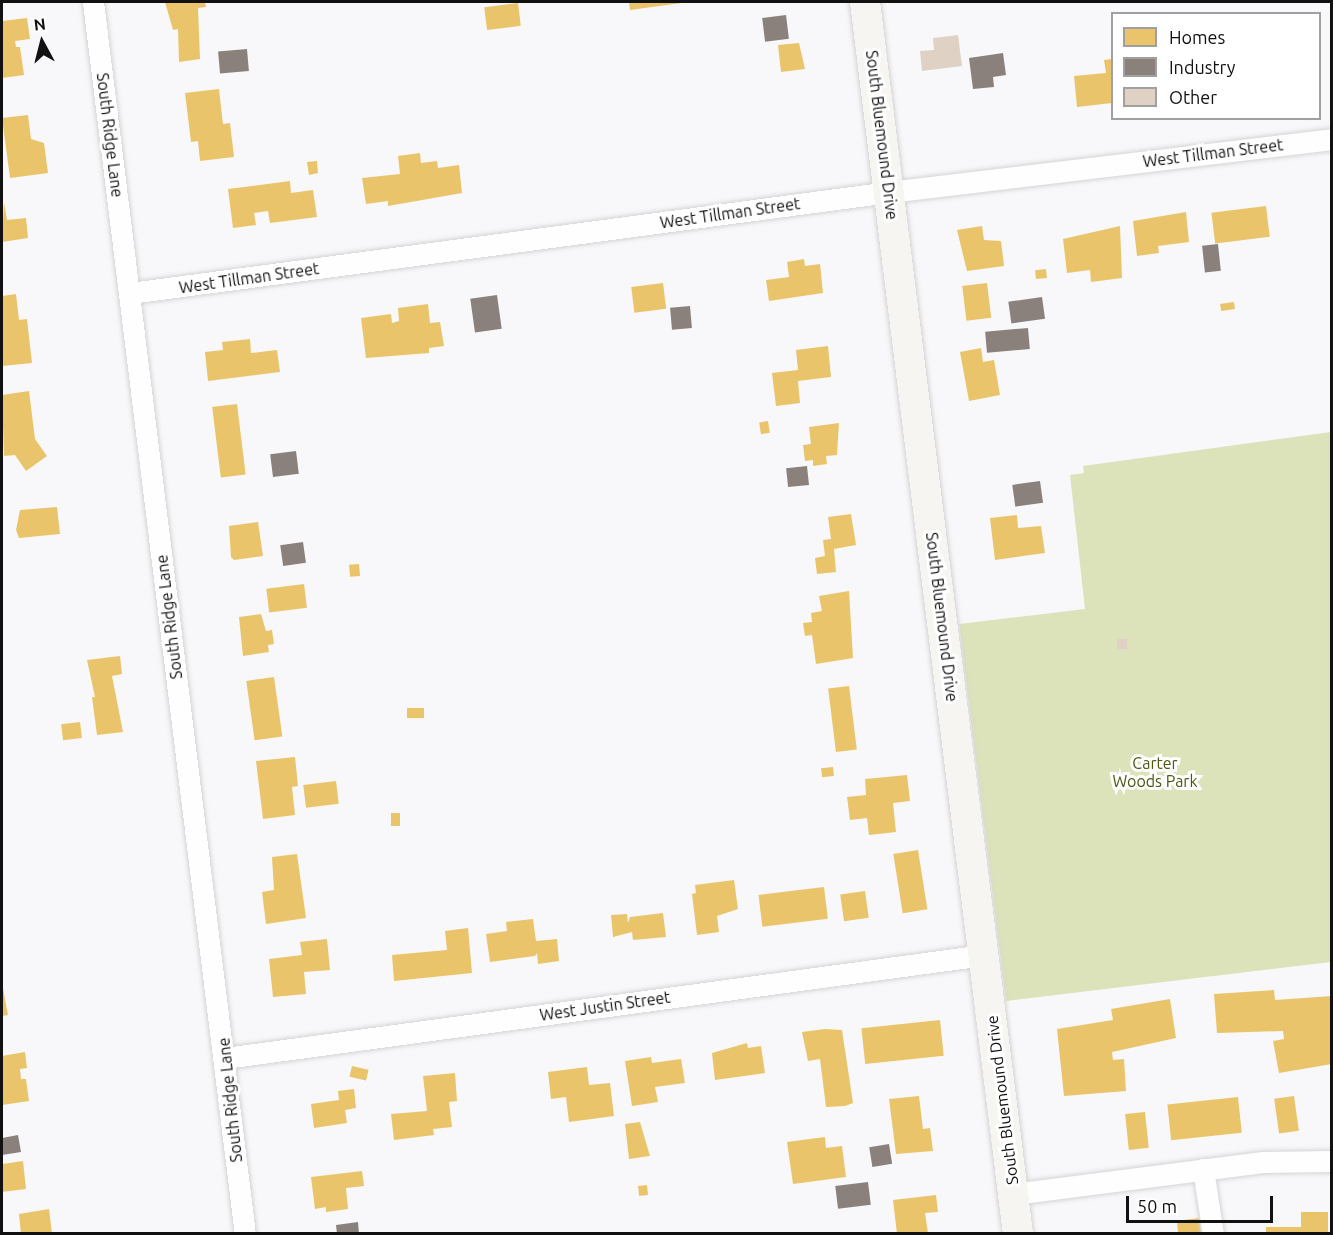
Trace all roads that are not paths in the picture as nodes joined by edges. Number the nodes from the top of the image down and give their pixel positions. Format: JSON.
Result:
{"nodes":[{"id":1,"x":93,"y":2,"type":"edge"},
{"id":2,"x":865,"y":2,"type":"edge"},
{"id":3,"x":1332,"y":139,"type":"edge"},
{"id":4,"x":889,"y":192,"type":"junction"},
{"id":5,"x":130,"y":293,"type":"junction"},
{"id":6,"x":984,"y":955,"type":"junction"},
{"id":7,"x":225,"y":1058,"type":"junction"},
{"id":8,"x":1332,"y":1161,"type":"edge"},
{"id":9,"x":1203,"y":1169,"type":"junction"},
{"id":10,"x":1013,"y":1194,"type":"junction"},
{"id":11,"x":245,"y":1233,"type":"edge"},
{"id":12,"x":1018,"y":1233,"type":"edge"},
{"id":13,"x":1213,"y":1233,"type":"edge"}],
"edges":[{"from":1,"to":5,"type":"street","name":"South Ridge Lane"},
{"from":2,"to":4,"type":"main road","name":"South Bluemound Drive"},
{"from":3,"to":4,"type":"street","name":"West Tillman Street"},
{"from":4,"to":5,"type":"street","name":"West Tillman Street"},
{"from":4,"to":6,"type":"main road","name":"South Bluemound Drive"},
{"from":5,"to":7,"type":"street","name":"South Ridge Lane"},
{"from":6,"to":7,"type":"street","name":"West Justin Street"},
{"from":6,"to":10,"type":"main road","name":"South Bluemound Drive"},
{"from":7,"to":11,"type":"street","name":"South Ridge Lane"},
{"from":8,"to":9,"type":"street"},
{"from":9,"to":10,"type":"street"},
{"from":9,"to":13,"type":"street"},
{"from":10,"to":12,"type":"main road","name":"South Bluemound Drive"}]}
